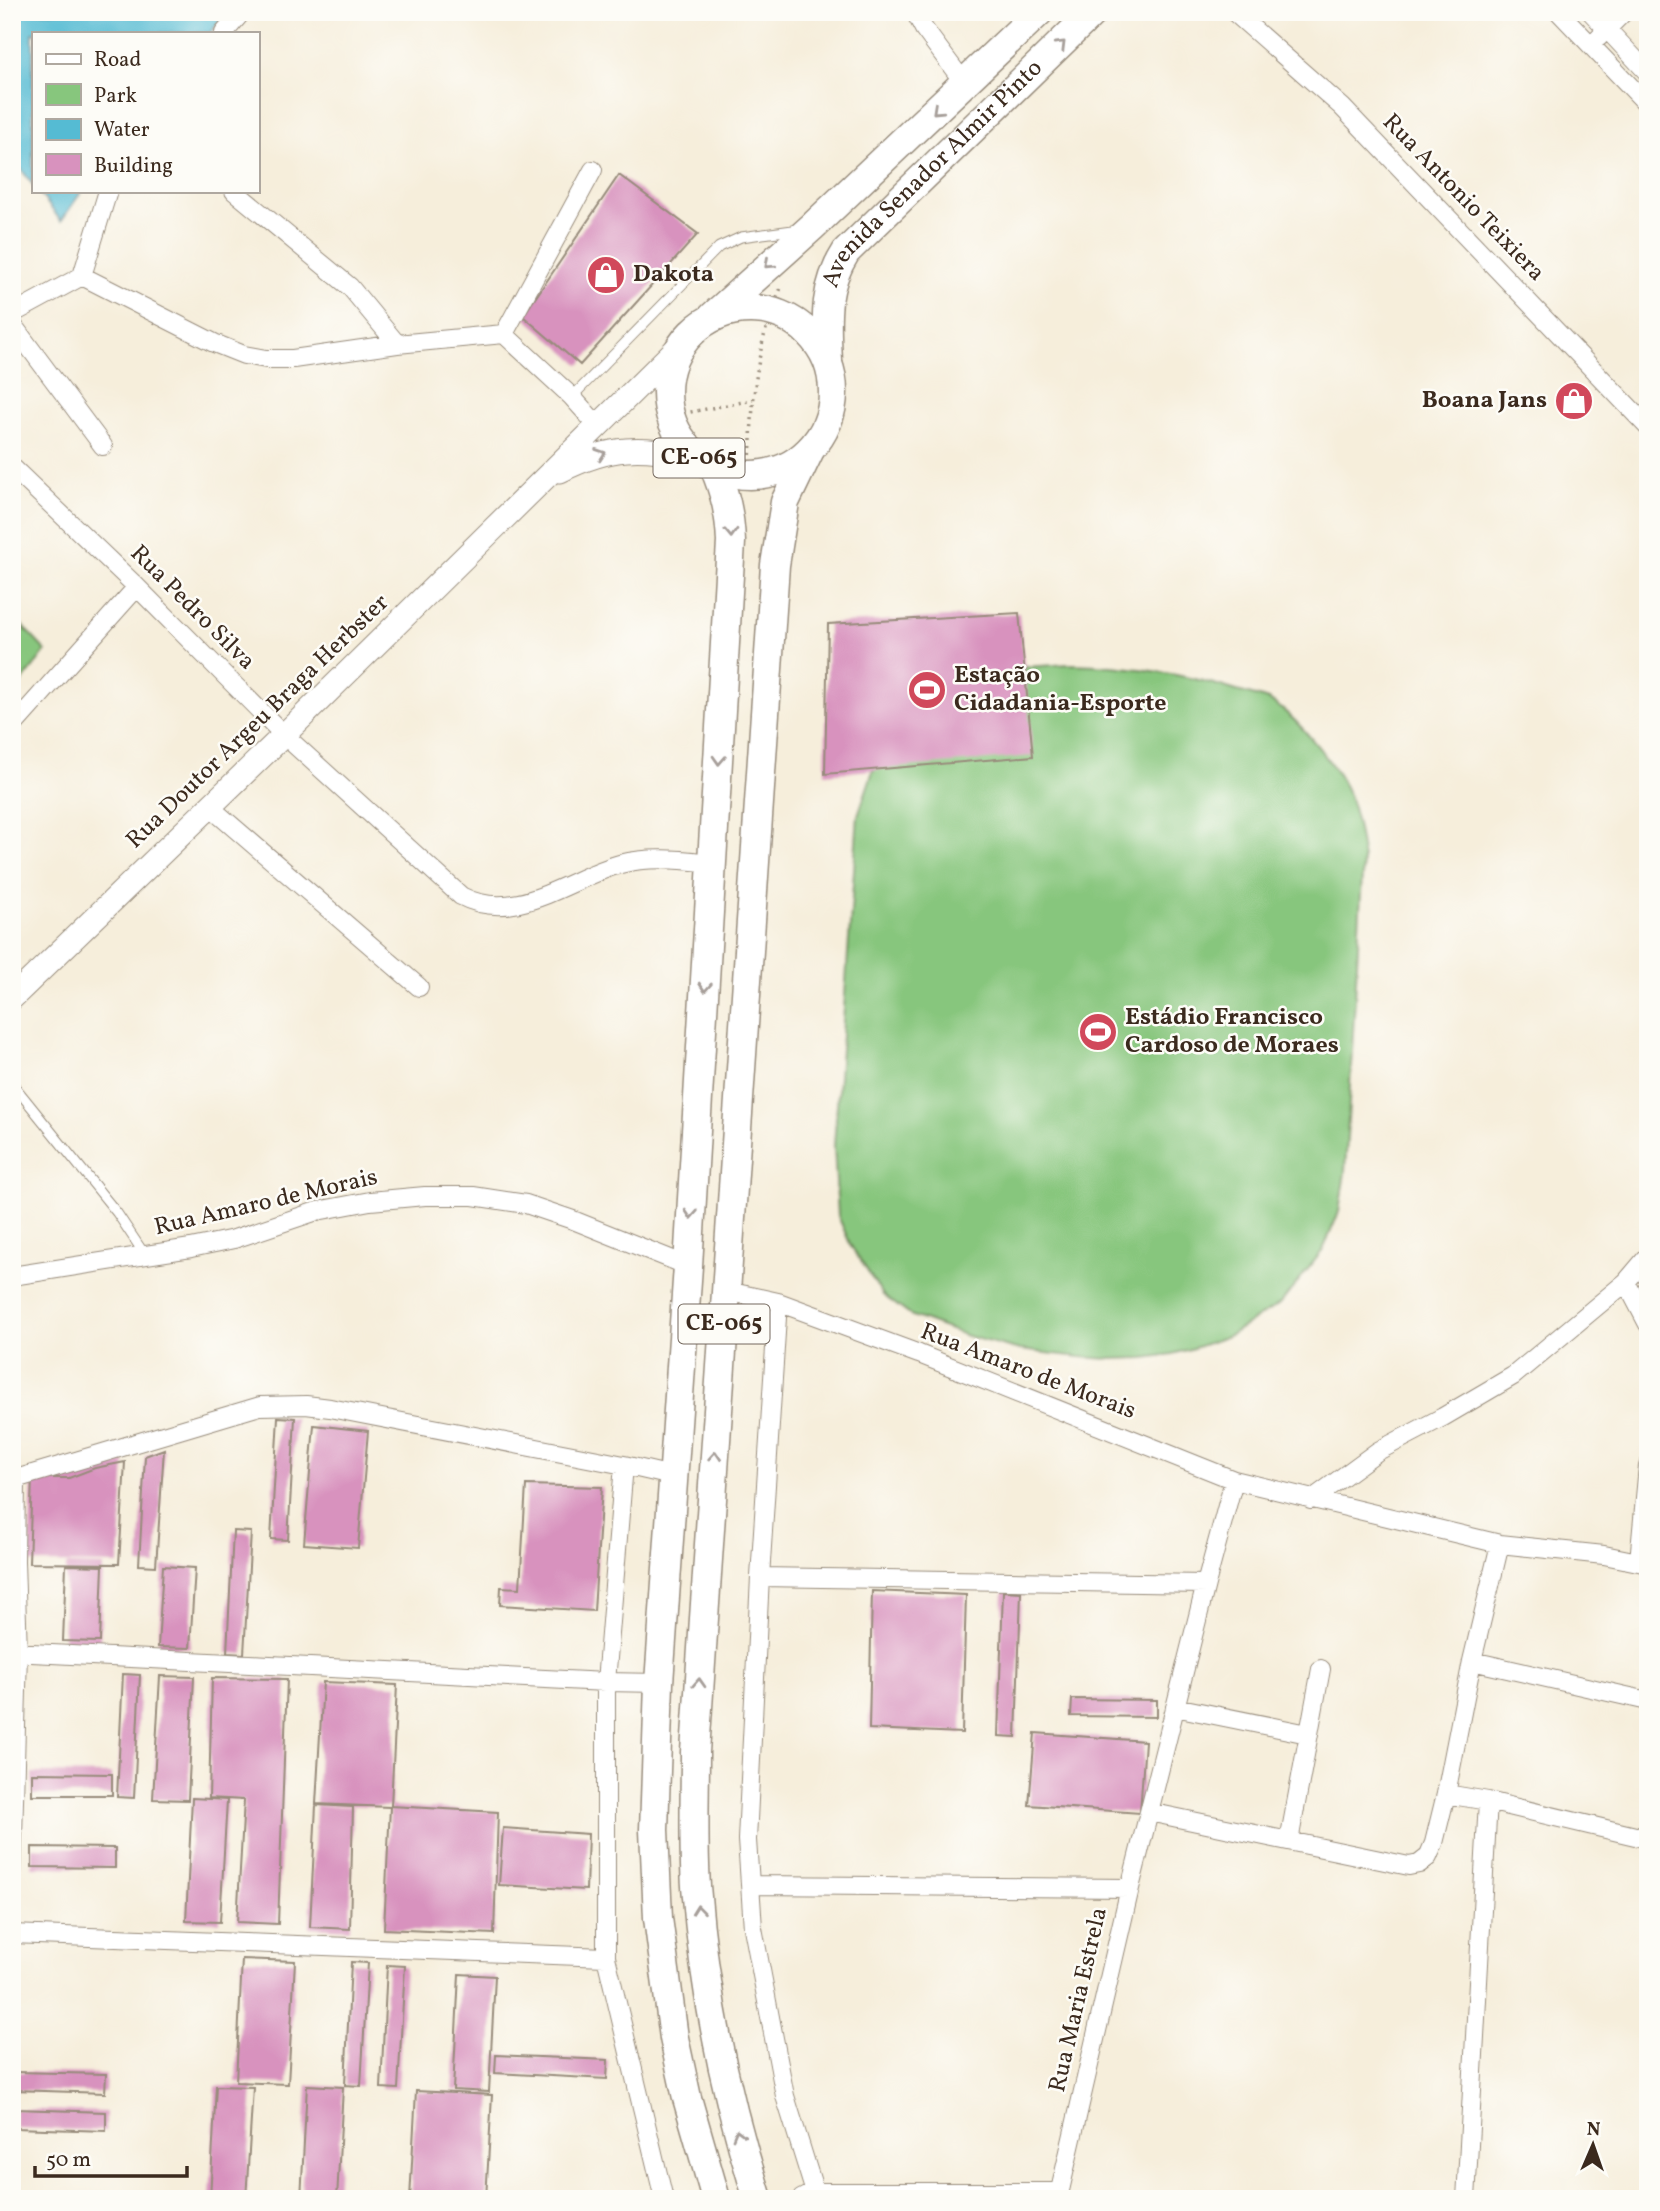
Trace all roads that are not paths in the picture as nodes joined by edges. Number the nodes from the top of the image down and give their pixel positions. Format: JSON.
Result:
{"nodes":[{"id":1,"x":242,"y":12,"type":"edge"},
{"id":2,"x":915,"y":12,"type":"edge"},
{"id":3,"x":1039,"y":12,"type":"edge"},
{"id":4,"x":1093,"y":12,"type":"edge"},
{"id":5,"x":1234,"y":12,"type":"edge"},
{"id":6,"x":1559,"y":12,"type":"edge"},
{"id":7,"x":1590,"y":12,"type":"edge"},
{"id":8,"x":1624,"y":12,"type":"edge"},
{"id":9,"x":1574,"y":27,"type":"junction"},
{"id":10,"x":1606,"y":29,"type":"junction"},
{"id":11,"x":225,"y":32,"type":"edge"},
{"id":12,"x":1591,"y":45,"type":"junction"},
{"id":13,"x":1648,"y":73,"type":"edge"},
{"id":14,"x":965,"y":84,"type":"junction"},
{"id":15,"x":1648,"y":105,"type":"edge"},
{"id":16,"x":593,"y":170,"type":"dead end"},
{"id":17,"x":108,"y":192,"type":"edge"},
{"id":18,"x":235,"y":192,"type":"edge"},
{"id":19,"x":812,"y":227,"type":"junction"},
{"id":20,"x":82,"y":276,"type":"junction"},
{"id":21,"x":12,"y":314,"type":"edge"},
{"id":22,"x":712,"y":317,"type":"junction"},
{"id":23,"x":12,"y":324,"type":"edge"},
{"id":24,"x":504,"y":334,"type":"junction"},
{"id":25,"x":397,"y":344,"type":"junction"},
{"id":26,"x":676,"y":349,"type":"junction"},
{"id":27,"x":828,"y":361,"type":"junction"},
{"id":28,"x":572,"y":397,"type":"junction"},
{"id":29,"x":598,"y":426,"type":"junction"},
{"id":30,"x":1648,"y":428,"type":"edge"},
{"id":31,"x":103,"y":446,"type":"dead end"},
{"id":32,"x":810,"y":450,"type":"junction"},
{"id":33,"x":705,"y":462,"type":"junction"},
{"id":34,"x":12,"y":467,"type":"edge"},
{"id":35,"x":539,"y":482,"type":"junction"},
{"id":36,"x":137,"y":587,"type":"junction"},
{"id":37,"x":12,"y":727,"type":"edge"},
{"id":38,"x":284,"y":735,"type":"junction"},
{"id":39,"x":210,"y":807,"type":"junction"},
{"id":40,"x":712,"y":863,"type":"junction"},
{"id":41,"x":419,"y":987,"type":"dead end"},
{"id":42,"x":12,"y":998,"type":"edge"},
{"id":43,"x":12,"y":1083,"type":"edge"},
{"id":44,"x":145,"y":1255,"type":"junction"},
{"id":45,"x":1648,"y":1256,"type":"edge"},
{"id":46,"x":688,"y":1266,"type":"junction"},
{"id":47,"x":12,"y":1276,"type":"edge"},
{"id":48,"x":1626,"y":1283,"type":"junction"},
{"id":49,"x":727,"y":1291,"type":"junction"},
{"id":50,"x":778,"y":1302,"type":"junction"},
{"id":51,"x":1648,"y":1324,"type":"edge"},
{"id":52,"x":624,"y":1465,"type":"junction"},
{"id":53,"x":1648,"y":1466,"type":"edge"},
{"id":54,"x":672,"y":1476,"type":"junction"},
{"id":55,"x":14,"y":1479,"type":"edge"},
{"id":56,"x":1234,"y":1480,"type":"junction"},
{"id":57,"x":1311,"y":1500,"type":"junction"},
{"id":58,"x":1500,"y":1544,"type":"junction"},
{"id":59,"x":1644,"y":1563,"type":"edge"},
{"id":60,"x":760,"y":1577,"type":"junction"},
{"id":61,"x":1206,"y":1584,"type":"junction"},
{"id":62,"x":15,"y":1652,"type":"edge"},
{"id":63,"x":1472,"y":1661,"type":"junction"},
{"id":64,"x":1321,"y":1669,"type":"dead end"},
{"id":65,"x":606,"y":1682,"type":"junction"},
{"id":66,"x":659,"y":1682,"type":"junction"},
{"id":67,"x":1648,"y":1701,"type":"edge"},
{"id":68,"x":1175,"y":1707,"type":"junction"},
{"id":69,"x":1308,"y":1734,"type":"junction"},
{"id":70,"x":1446,"y":1794,"type":"junction"},
{"id":71,"x":1488,"y":1801,"type":"junction"},
{"id":72,"x":1149,"y":1812,"type":"junction"},
{"id":73,"x":1648,"y":1839,"type":"edge"},
{"id":74,"x":1289,"y":1841,"type":"junction"},
{"id":75,"x":12,"y":1875,"type":"edge"},
{"id":76,"x":750,"y":1885,"type":"junction"},
{"id":77,"x":1130,"y":1888,"type":"junction"},
{"id":78,"x":12,"y":1934,"type":"edge"},
{"id":79,"x":606,"y":1957,"type":"junction"},
{"id":80,"x":1059,"y":2195,"type":"edge"},
{"id":81,"x":811,"y":2196,"type":"edge"},
{"id":82,"x":664,"y":2199,"type":"edge"},
{"id":83,"x":716,"y":2199,"type":"edge"},
{"id":84,"x":758,"y":2199,"type":"edge"},
{"id":85,"x":1466,"y":2199,"type":"edge"}],
"edges":[{"from":1,"to":11,"type":"street"},
{"from":2,"to":14,"type":"street"},
{"from":3,"to":14,"type":"main road","name":"Avenida Senador Almir Pinto","number":"CE-065"},
{"from":27,"to":4,"type":"main road","name":"Avenida Senador Almir Pinto","number":"CE-065","one_way":true},
{"from":5,"to":30,"type":"street","name":"Rua Antonio Teixiera"},
{"from":6,"to":9,"type":"street"},
{"from":7,"to":9,"type":"street"},
{"from":7,"to":10,"type":"street"},
{"from":8,"to":10,"type":"street"},
{"from":9,"to":12,"type":"street"},
{"from":10,"to":12,"type":"street"},
{"from":10,"to":13,"type":"street"},
{"from":12,"to":15,"type":"street"},
{"from":14,"to":19,"type":"main road","name":"Avenida Senador Almir Pinto","number":"CE-065","one_way":true},
{"from":16,"to":24,"type":"street"},
{"from":17,"to":20,"type":"street"},
{"from":18,"to":25,"type":"street"},
{"from":19,"to":22,"type":"main road","name":"Avenida Senador Almir Pinto","number":"CE-065","one_way":true},
{"from":19,"to":28,"type":"lane"},
{"from":20,"to":21,"type":"street"},
{"from":20,"to":25,"type":"street"},
{"from":22,"to":26,"type":"main road","number":"CE-065"},
{"from":22,"to":27,"type":"main road","number":"CE-065"},
{"from":23,"to":31,"type":"street"},
{"from":24,"to":25,"type":"street"},
{"from":24,"to":28,"type":"street"},
{"from":26,"to":29,"type":"street","name":"Rua Doutor Argeu Braga Herbster"},
{"from":26,"to":33,"type":"main road","number":"CE-065"},
{"from":27,"to":32,"type":"main road","number":"CE-065"},
{"from":28,"to":29,"type":"street"},
{"from":29,"to":35,"type":"street","name":"Rua Doutor Argeu Braga Herbster"},
{"from":32,"to":33,"type":"main road","number":"CE-065"},
{"from":32,"to":49,"type":"main road","number":"CE-065"},
{"from":35,"to":33,"type":"street","name":"Rua Doutor Argeu Braga Herbster","one_way":true},
{"from":33,"to":40,"type":"main road","number":"CE-065","one_way":true},
{"from":34,"to":36,"type":"street","name":"Rua Pedro Silva"},
{"from":35,"to":38,"type":"street","name":"Rua Doutor Argeu Braga Herbster"},
{"from":36,"to":37,"type":"street"},
{"from":36,"to":38,"type":"street","name":"Rua Pedro Silva"},
{"from":38,"to":39,"type":"street","name":"Rua Doutor Argeu Braga Herbster"},
{"from":38,"to":40,"type":"street","name":"Rua Pedro Silva"},
{"from":39,"to":41,"type":"street"},
{"from":39,"to":42,"type":"street","name":"Rua Doutor Argeu Braga Herbster"},
{"from":40,"to":46,"type":"main road","number":"CE-065","one_way":true},
{"from":43,"to":44,"type":"lane"},
{"from":44,"to":46,"type":"street","name":"Rua Amaro de Morais"},
{"from":44,"to":47,"type":"street","name":"Rua Amaro de Morais"},
{"from":45,"to":48,"type":"street"},
{"from":46,"to":54,"type":"main road","number":"CE-065"},
{"from":48,"to":51,"type":"street"},
{"from":48,"to":57,"type":"street"},
{"from":49,"to":50,"type":"street","name":"Rua Amaro de Morais"},
{"from":84,"to":49,"type":"main road","number":"CE-065","one_way":true},
{"from":50,"to":56,"type":"street","name":"Rua Amaro de Morais"},
{"from":50,"to":60,"type":"street"},
{"from":52,"to":54,"type":"street"},
{"from":52,"to":55,"type":"street"},
{"from":52,"to":65,"type":"street"},
{"from":53,"to":59,"type":"street"},
{"from":54,"to":66,"type":"main road","number":"CE-065"},
{"from":55,"to":62,"type":"street"},
{"from":56,"to":57,"type":"street","name":"Rua Amaro de Morais"},
{"from":56,"to":61,"type":"street","name":"Rua Maria Estrela"},
{"from":57,"to":58,"type":"street","name":"Rua Amaro de Morais"},
{"from":58,"to":59,"type":"street","name":"Rua Amaro de Morais"},
{"from":58,"to":63,"type":"street"},
{"from":60,"to":61,"type":"street"},
{"from":60,"to":76,"type":"street"},
{"from":61,"to":68,"type":"street","name":"Rua Maria Estrela"},
{"from":62,"to":65,"type":"street"},
{"from":62,"to":75,"type":"street"},
{"from":63,"to":67,"type":"street"},
{"from":63,"to":70,"type":"street"},
{"from":64,"to":69,"type":"street"},
{"from":65,"to":66,"type":"street"},
{"from":65,"to":79,"type":"street"},
{"from":66,"to":83,"type":"main road","number":"CE-065"},
{"from":68,"to":69,"type":"street"},
{"from":68,"to":72,"type":"street","name":"Rua Maria Estrela"},
{"from":69,"to":74,"type":"street"},
{"from":70,"to":71,"type":"street"},
{"from":70,"to":74,"type":"street"},
{"from":71,"to":73,"type":"street"},
{"from":71,"to":85,"type":"street"},
{"from":72,"to":74,"type":"street"},
{"from":72,"to":77,"type":"street","name":"Rua Maria Estrela"},
{"from":76,"to":77,"type":"street"},
{"from":76,"to":81,"type":"street"},
{"from":77,"to":80,"type":"street","name":"Rua Maria Estrela"},
{"from":78,"to":79,"type":"street"},
{"from":79,"to":82,"type":"street"},
{"from":80,"to":81,"type":"street"}]}
